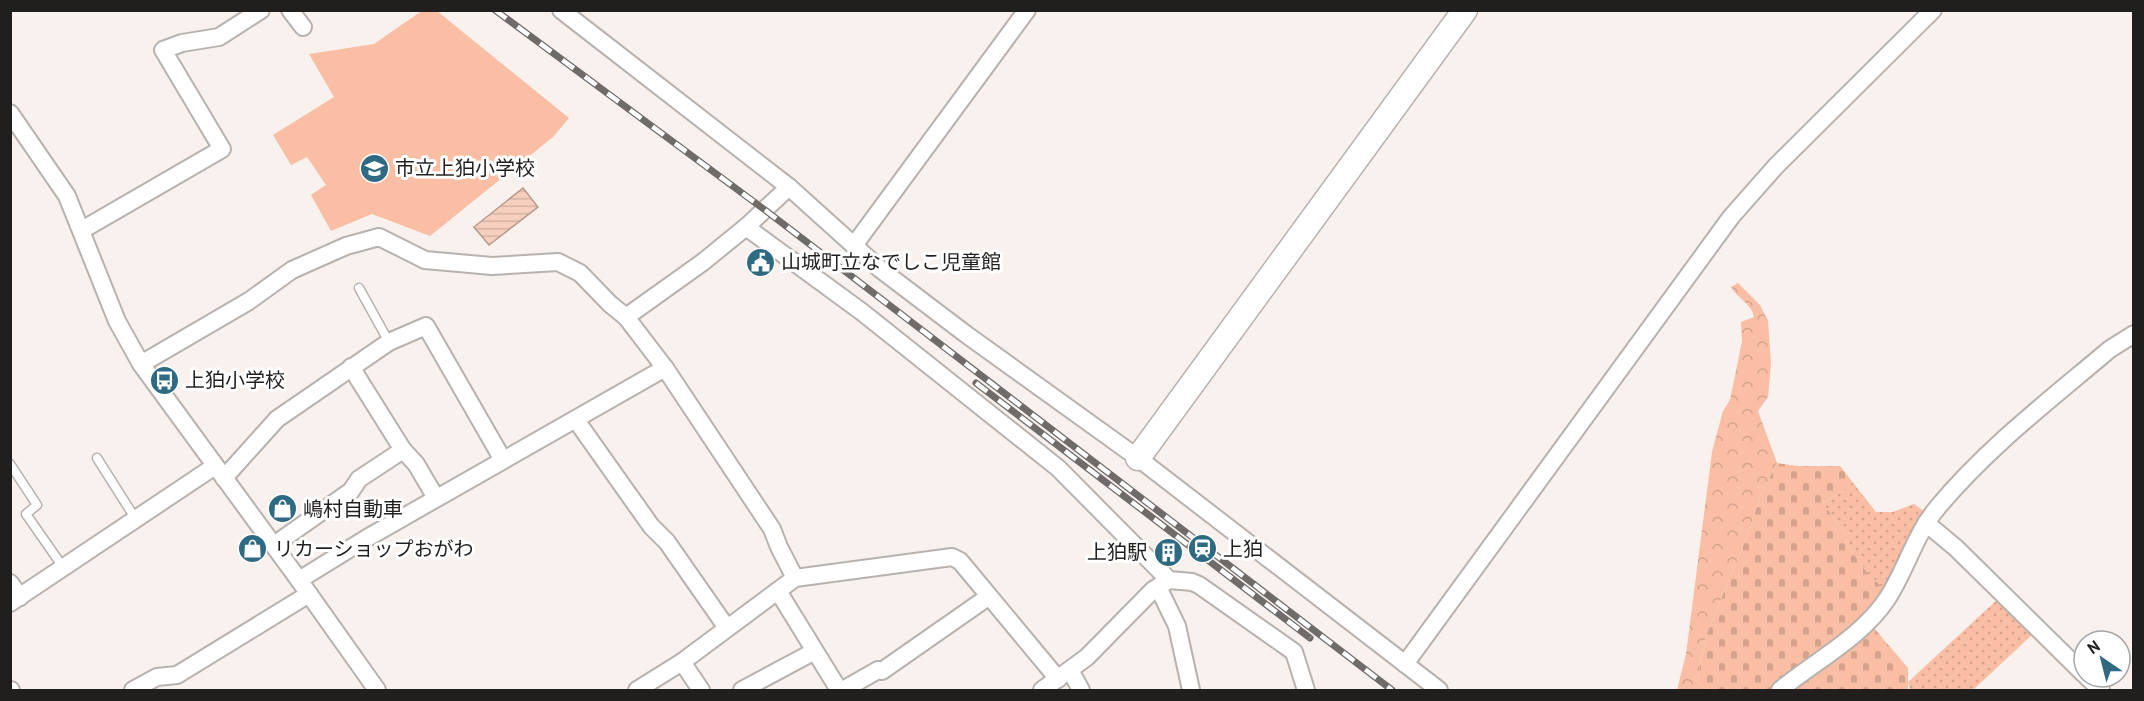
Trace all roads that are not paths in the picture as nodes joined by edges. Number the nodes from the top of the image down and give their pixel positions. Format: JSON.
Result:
{"nodes":[{"id":1,"x":261,"y":10,"type":"edge"},
{"id":2,"x":290,"y":10,"type":"edge"},
{"id":3,"x":561,"y":10,"type":"edge"},
{"id":4,"x":1027,"y":10,"type":"edge"},
{"id":5,"x":1465,"y":10,"type":"edge"},
{"id":6,"x":1933,"y":10,"type":"edge"},
{"id":7,"x":303,"y":27,"type":"dead end"},
{"id":8,"x":10,"y":113,"type":"edge"},
{"id":9,"x":789,"y":187,"type":"junction"},
{"id":10,"x":746,"y":228,"type":"junction"},
{"id":11,"x":82,"y":230,"type":"junction"},
{"id":12,"x":855,"y":244,"type":"junction"},
{"id":13,"x":359,"y":288,"type":"dead end"},
{"id":14,"x":626,"y":317,"type":"junction"},
{"id":15,"x":2133,"y":334,"type":"edge"},
{"id":16,"x":389,"y":342,"type":"junction"},
{"id":17,"x":141,"y":364,"type":"junction"},
{"id":18,"x":351,"y":367,"type":"junction"},
{"id":19,"x":664,"y":368,"type":"junction"},
{"id":20,"x":576,"y":420,"type":"junction"},
{"id":21,"x":403,"y":450,"type":"junction"},
{"id":22,"x":98,"y":458,"type":"dead end"},
{"id":23,"x":1138,"y":458,"type":"junction"},
{"id":24,"x":503,"y":460,"type":"junction"},
{"id":25,"x":10,"y":464,"type":"edge"},
{"id":26,"x":219,"y":472,"type":"junction"},
{"id":27,"x":436,"y":498,"type":"junction"},
{"id":28,"x":135,"y":518,"type":"junction"},
{"id":29,"x":1926,"y":523,"type":"junction"},
{"id":30,"x":274,"y":545,"type":"junction"},
{"id":31,"x":63,"y":567,"type":"junction"},
{"id":32,"x":795,"y":578,"type":"junction"},
{"id":33,"x":299,"y":580,"type":"junction"},
{"id":34,"x":1163,"y":584,"type":"junction"},
{"id":35,"x":778,"y":591,"type":"junction"},
{"id":36,"x":14,"y":594,"type":"edge"},
{"id":37,"x":309,"y":594,"type":"junction"},
{"id":38,"x":988,"y":597,"type":"junction"},
{"id":39,"x":727,"y":628,"type":"junction"},
{"id":40,"x":813,"y":652,"type":"junction"},
{"id":41,"x":682,"y":662,"type":"junction"},
{"id":42,"x":2072,"y":662,"type":"edge"},
{"id":43,"x":1405,"y":664,"type":"junction"},
{"id":44,"x":1064,"y":675,"type":"junction"},
{"id":45,"x":754,"y":688,"type":"edge"},
{"id":46,"x":133,"y":690,"type":"edge"},
{"id":47,"x":377,"y":690,"type":"edge"},
{"id":48,"x":637,"y":690,"type":"edge"},
{"id":49,"x":701,"y":690,"type":"edge"},
{"id":50,"x":841,"y":690,"type":"edge"},
{"id":51,"x":1042,"y":690,"type":"edge"},
{"id":52,"x":1081,"y":690,"type":"edge"},
{"id":53,"x":1191,"y":690,"type":"edge"},
{"id":54,"x":1306,"y":690,"type":"edge"},
{"id":55,"x":1439,"y":690,"type":"edge"},
{"id":56,"x":1780,"y":690,"type":"edge"}],
"edges":[{"from":1,"to":11,"type":"street"},
{"from":2,"to":7,"type":"street"},
{"from":3,"to":9,"type":"street"},
{"from":4,"to":12,"type":"street"},
{"from":5,"to":23,"type":"street"},
{"from":6,"to":43,"type":"street"},
{"from":8,"to":11,"type":"street"},
{"from":9,"to":10,"type":"street"},
{"from":9,"to":12,"type":"street"},
{"from":10,"to":14,"type":"street"},
{"from":10,"to":34,"type":"street"},
{"from":11,"to":17,"type":"street"},
{"from":12,"to":23,"type":"street"},
{"from":13,"to":16,"type":"lane"},
{"from":14,"to":17,"type":"street"},
{"from":14,"to":19,"type":"street"},
{"from":15,"to":29,"type":"street"},
{"from":16,"to":18,"type":"street"},
{"from":16,"to":24,"type":"street"},
{"from":17,"to":26,"type":"street"},
{"from":18,"to":21,"type":"street"},
{"from":18,"to":26,"type":"street"},
{"from":19,"to":20,"type":"street"},
{"from":19,"to":32,"type":"street"},
{"from":20,"to":24,"type":"street"},
{"from":20,"to":39,"type":"street"},
{"from":21,"to":27,"type":"street"},
{"from":21,"to":30,"type":"street"},
{"from":22,"to":28,"type":"lane"},
{"from":23,"to":43,"type":"street"},
{"from":24,"to":27,"type":"street"},
{"from":25,"to":31,"type":"lane"},
{"from":26,"to":28,"type":"street"},
{"from":26,"to":30,"type":"street"},
{"from":27,"to":33,"type":"street"},
{"from":28,"to":31,"type":"street"},
{"from":29,"to":42,"type":"street"},
{"from":29,"to":56,"type":"street"},
{"from":30,"to":33,"type":"street"},
{"from":31,"to":36,"type":"street"},
{"from":32,"to":35,"type":"street"},
{"from":32,"to":38,"type":"street"},
{"from":33,"to":37,"type":"street"},
{"from":34,"to":44,"type":"street"},
{"from":34,"to":53,"type":"street"},
{"from":34,"to":54,"type":"street"},
{"from":35,"to":39,"type":"street"},
{"from":35,"to":40,"type":"street"},
{"from":37,"to":46,"type":"street"},
{"from":37,"to":47,"type":"street"},
{"from":38,"to":44,"type":"street"},
{"from":38,"to":50,"type":"street"},
{"from":39,"to":41,"type":"street"},
{"from":40,"to":45,"type":"street"},
{"from":40,"to":50,"type":"street"},
{"from":41,"to":48,"type":"street"},
{"from":41,"to":49,"type":"street"},
{"from":43,"to":55,"type":"street"},
{"from":44,"to":51,"type":"street"},
{"from":44,"to":52,"type":"street"}]}
